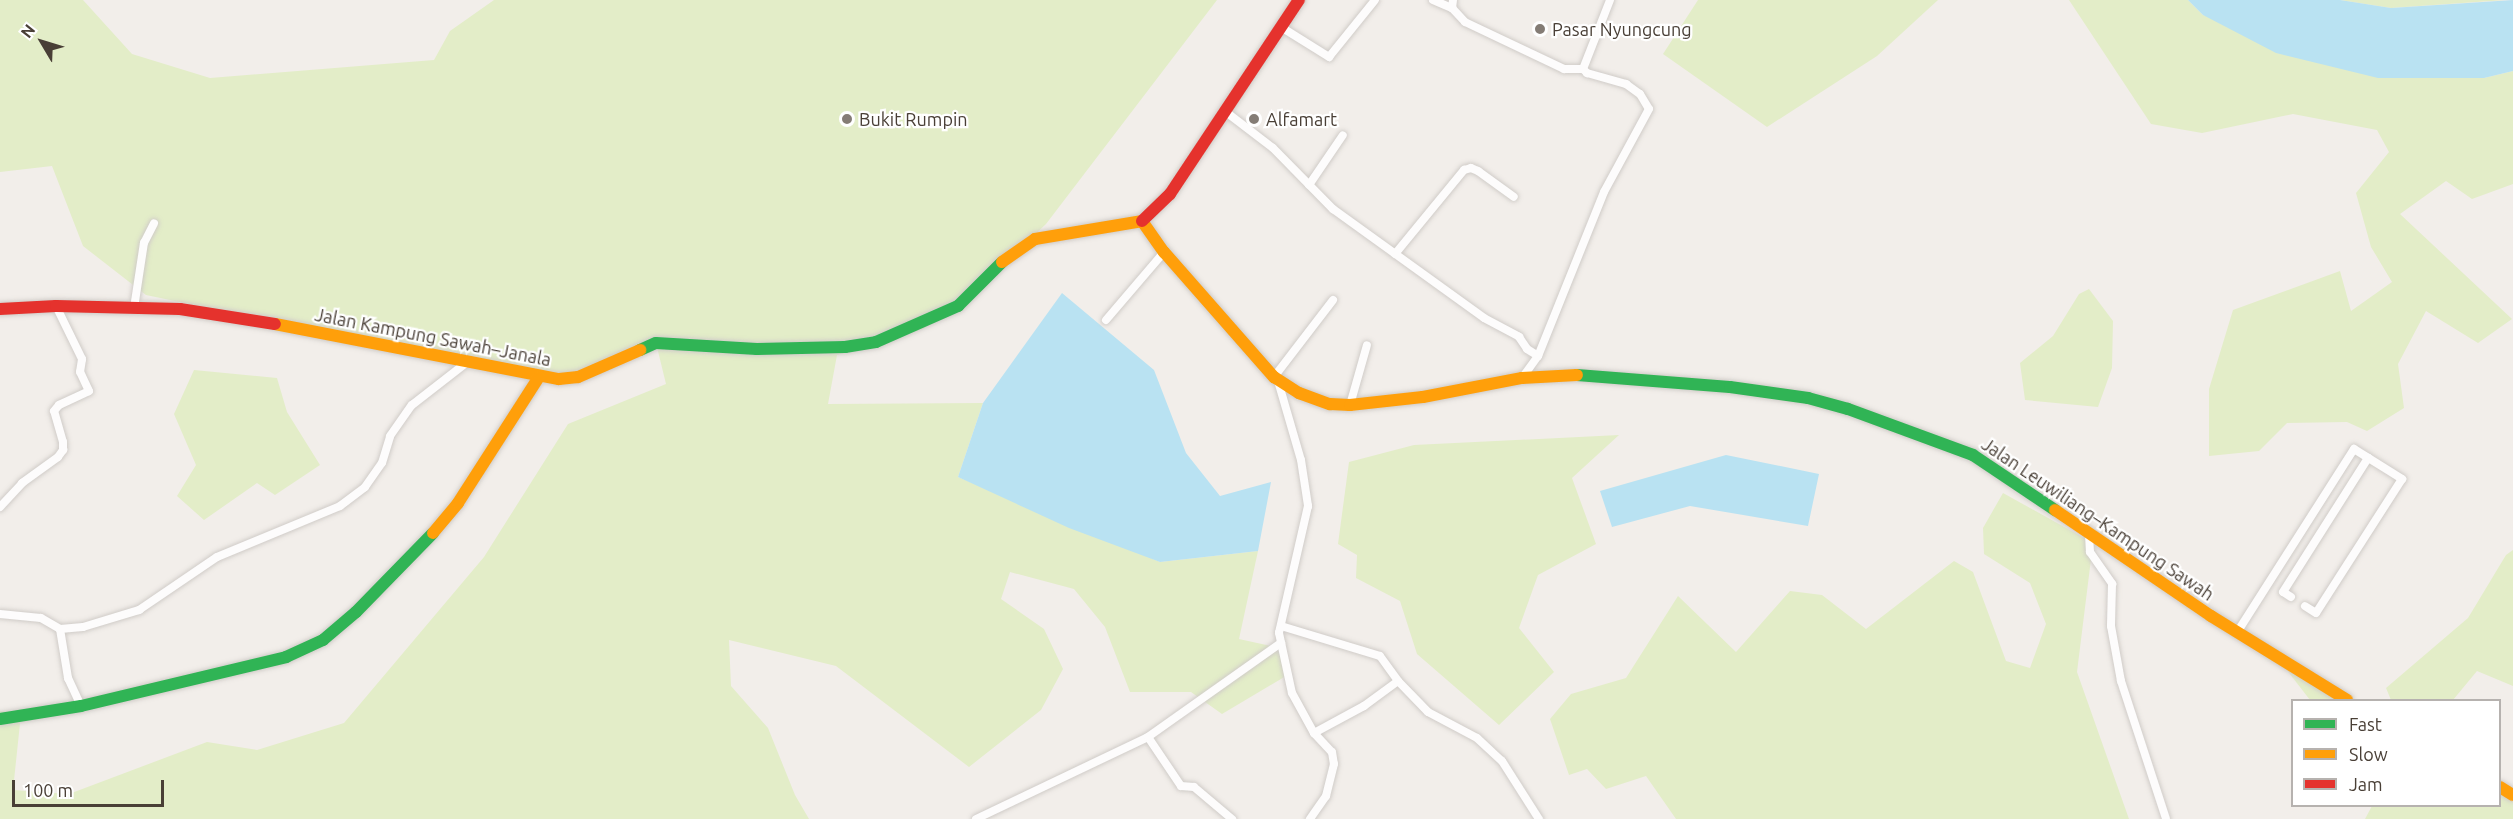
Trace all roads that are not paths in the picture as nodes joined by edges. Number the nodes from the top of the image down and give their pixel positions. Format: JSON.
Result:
{"nodes":[{"id":1,"x":1299,"y":0,"type":"edge"},
{"id":2,"x":1375,"y":0,"type":"edge"},
{"id":3,"x":1433,"y":0,"type":"edge"},
{"id":4,"x":1610,"y":0,"type":"edge"},
{"id":5,"x":1452,"y":4,"type":"edge"},
{"id":6,"x":1281,"y":27,"type":"junction"},
{"id":7,"x":1583,"y":69,"type":"junction"},
{"id":8,"x":1226,"y":112,"type":"junction"},
{"id":9,"x":1343,"y":135,"type":"dead end"},
{"id":10,"x":1309,"y":185,"type":"junction"},
{"id":11,"x":1514,"y":197,"type":"dead end"},
{"id":12,"x":1142,"y":221,"type":"junction"},
{"id":13,"x":154,"y":223,"type":"dead end"},
{"id":14,"x":1164,"y":252,"type":"junction"},
{"id":15,"x":1395,"y":254,"type":"junction"},
{"id":16,"x":1333,"y":300,"type":"dead end"},
{"id":17,"x":56,"y":306,"type":"junction"},
{"id":18,"x":134,"y":308,"type":"junction"},
{"id":19,"x":0,"y":309,"type":"edge"},
{"id":20,"x":1106,"y":320,"type":"dead end"},
{"id":21,"x":1367,"y":345,"type":"dead end"},
{"id":22,"x":1538,"y":356,"type":"junction"},
{"id":23,"x":466,"y":363,"type":"junction"},
{"id":24,"x":539,"y":377,"type":"junction"},
{"id":25,"x":1522,"y":378,"type":"junction"},
{"id":26,"x":1276,"y":379,"type":"junction"},
{"id":27,"x":1350,"y":405,"type":"junction"},
{"id":28,"x":2368,"y":458,"type":"junction"},
{"id":29,"x":0,"y":507,"type":"edge"},
{"id":30,"x":2089,"y":534,"type":"junction"},
{"id":31,"x":2291,"y":597,"type":"dead end"},
{"id":32,"x":2305,"y":606,"type":"dead end"},
{"id":33,"x":0,"y":614,"type":"edge"},
{"id":34,"x":1281,"y":626,"type":"junction"},
{"id":35,"x":60,"y":629,"type":"junction"},
{"id":36,"x":2238,"y":631,"type":"junction"},
{"id":37,"x":1281,"y":643,"type":"junction"},
{"id":38,"x":1398,"y":681,"type":"junction"},
{"id":39,"x":2345,"y":699,"type":"edge"},
{"id":40,"x":81,"y":706,"type":"junction"},
{"id":41,"x":0,"y":718,"type":"edge"},
{"id":42,"x":1314,"y":733,"type":"junction"},
{"id":43,"x":1148,"y":737,"type":"junction"},
{"id":44,"x":1313,"y":817,"type":"edge"},
{"id":45,"x":976,"y":819,"type":"edge"},
{"id":46,"x":1232,"y":819,"type":"edge"},
{"id":47,"x":1539,"y":819,"type":"edge"},
{"id":48,"x":2166,"y":819,"type":"edge"}],
"edges":[{"from":1,"to":6,"type":"main road"},
{"from":2,"to":6,"type":"street"},
{"from":3,"to":5,"type":"street"},
{"from":4,"to":7,"type":"street"},
{"from":5,"to":7,"type":"street"},
{"from":6,"to":8,"type":"main road"},
{"from":7,"to":22,"type":"street"},
{"from":8,"to":10,"type":"street"},
{"from":8,"to":12,"type":"main road"},
{"from":9,"to":10,"type":"street"},
{"from":10,"to":15,"type":"street"},
{"from":11,"to":15,"type":"street"},
{"from":12,"to":14,"type":"main road","name":"Jalan Leuwiliang–Kampung Sawah"},
{"from":12,"to":24,"type":"main road","name":"Jalan Kampung Sawah–Janala"},
{"from":13,"to":18,"type":"street"},
{"from":14,"to":20,"type":"street"},
{"from":14,"to":26,"type":"main road","name":"Jalan Leuwiliang–Kampung Sawah"},
{"from":15,"to":22,"type":"street"},
{"from":16,"to":26,"type":"street"},
{"from":17,"to":18,"type":"main road","name":"Jalan Kampung Sawah–Janala"},
{"from":17,"to":19,"type":"main road","name":"Jalan Kampung Sawah–Janala"},
{"from":17,"to":29,"type":"street"},
{"from":18,"to":23,"type":"main road","name":"Jalan Kampung Sawah–Janala"},
{"from":21,"to":27,"type":"street"},
{"from":22,"to":25,"type":"street"},
{"from":23,"to":24,"type":"main road","name":"Jalan Kampung Sawah–Janala"},
{"from":23,"to":35,"type":"street"},
{"from":24,"to":40,"type":"main road"},
{"from":25,"to":27,"type":"main road","name":"Jalan Leuwiliang–Kampung Sawah"},
{"from":25,"to":30,"type":"main road","name":"Jalan Leuwiliang–Kampung Sawah"},
{"from":26,"to":27,"type":"main road","name":"Jalan Leuwiliang–Kampung Sawah"},
{"from":26,"to":34,"type":"street"},
{"from":28,"to":31,"type":"street"},
{"from":28,"to":32,"type":"street"},
{"from":28,"to":36,"type":"street"},
{"from":30,"to":36,"type":"main road","name":"Jalan Leuwiliang–Kampung Sawah"},
{"from":30,"to":48,"type":"street"},
{"from":33,"to":35,"type":"street"},
{"from":34,"to":37,"type":"street"},
{"from":34,"to":38,"type":"street"},
{"from":35,"to":40,"type":"street"},
{"from":36,"to":39,"type":"main road","name":"Jalan Leuwiliang–Kampung Sawah"},
{"from":37,"to":42,"type":"street"},
{"from":37,"to":43,"type":"street"},
{"from":38,"to":42,"type":"street"},
{"from":38,"to":47,"type":"street"},
{"from":40,"to":41,"type":"main road"},
{"from":42,"to":44,"type":"street"},
{"from":43,"to":45,"type":"street"},
{"from":43,"to":46,"type":"street"}]}
